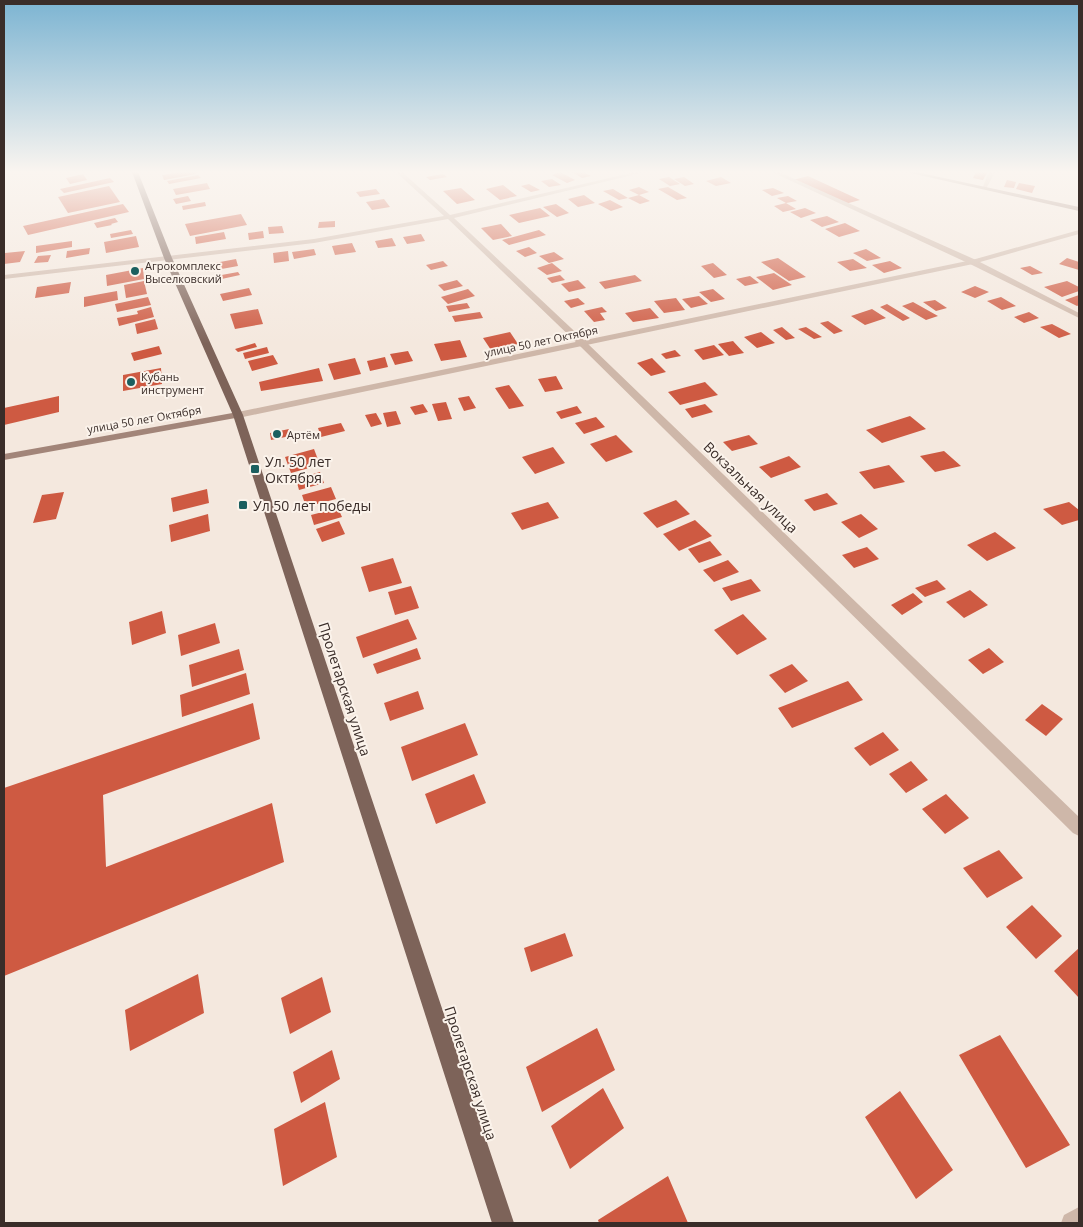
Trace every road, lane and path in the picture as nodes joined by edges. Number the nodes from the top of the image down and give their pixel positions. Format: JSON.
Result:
{"nodes":[{"id":1,"x":157,"y":229,"type":"edge"},
{"id":2,"x":377,"y":229,"type":"edge"},
{"id":3,"x":463,"y":229,"type":"edge"},
{"id":4,"x":901,"y":229,"type":"edge"},
{"id":5,"x":1079,"y":232,"type":"edge"},
{"id":6,"x":168,"y":258,"type":"junction"},
{"id":7,"x":973,"y":262,"type":"junction"},
{"id":8,"x":4,"y":277,"type":"edge"},
{"id":9,"x":1079,"y":316,"type":"edge"},
{"id":10,"x":584,"y":345,"type":"junction"},
{"id":11,"x":238,"y":415,"type":"junction"},
{"id":12,"x":4,"y":457,"type":"edge"},
{"id":13,"x":1079,"y":828,"type":"edge"},
{"id":14,"x":1079,"y":1218,"type":"edge"},
{"id":15,"x":503,"y":1223,"type":"edge"},
{"id":16,"x":1072,"y":1223,"type":"edge"}],
"edges":[{"from":1,"to":6,"type":"main road","name":"Пролетарская улица"},
{"from":2,"to":6,"type":"street"},
{"from":3,"to":10,"type":"street","name":"Вокзальная улица"},
{"from":4,"to":7,"type":"street"},
{"from":5,"to":7,"type":"street","name":"улица 50 лет Октября"},
{"from":6,"to":8,"type":"street"},
{"from":6,"to":11,"type":"main road","name":"Пролетарская улица"},
{"from":7,"to":9,"type":"street"},
{"from":7,"to":10,"type":"street","name":"улица 50 лет Октября"},
{"from":10,"to":11,"type":"street","name":"улица 50 лет Октября"},
{"from":10,"to":13,"type":"street","name":"Вокзальная улица"},
{"from":11,"to":12,"type":"main road","name":"улица 50 лет Октября"},
{"from":11,"to":15,"type":"main road","name":"Пролетарская улица"},
{"from":14,"to":16,"type":"street"}]}
